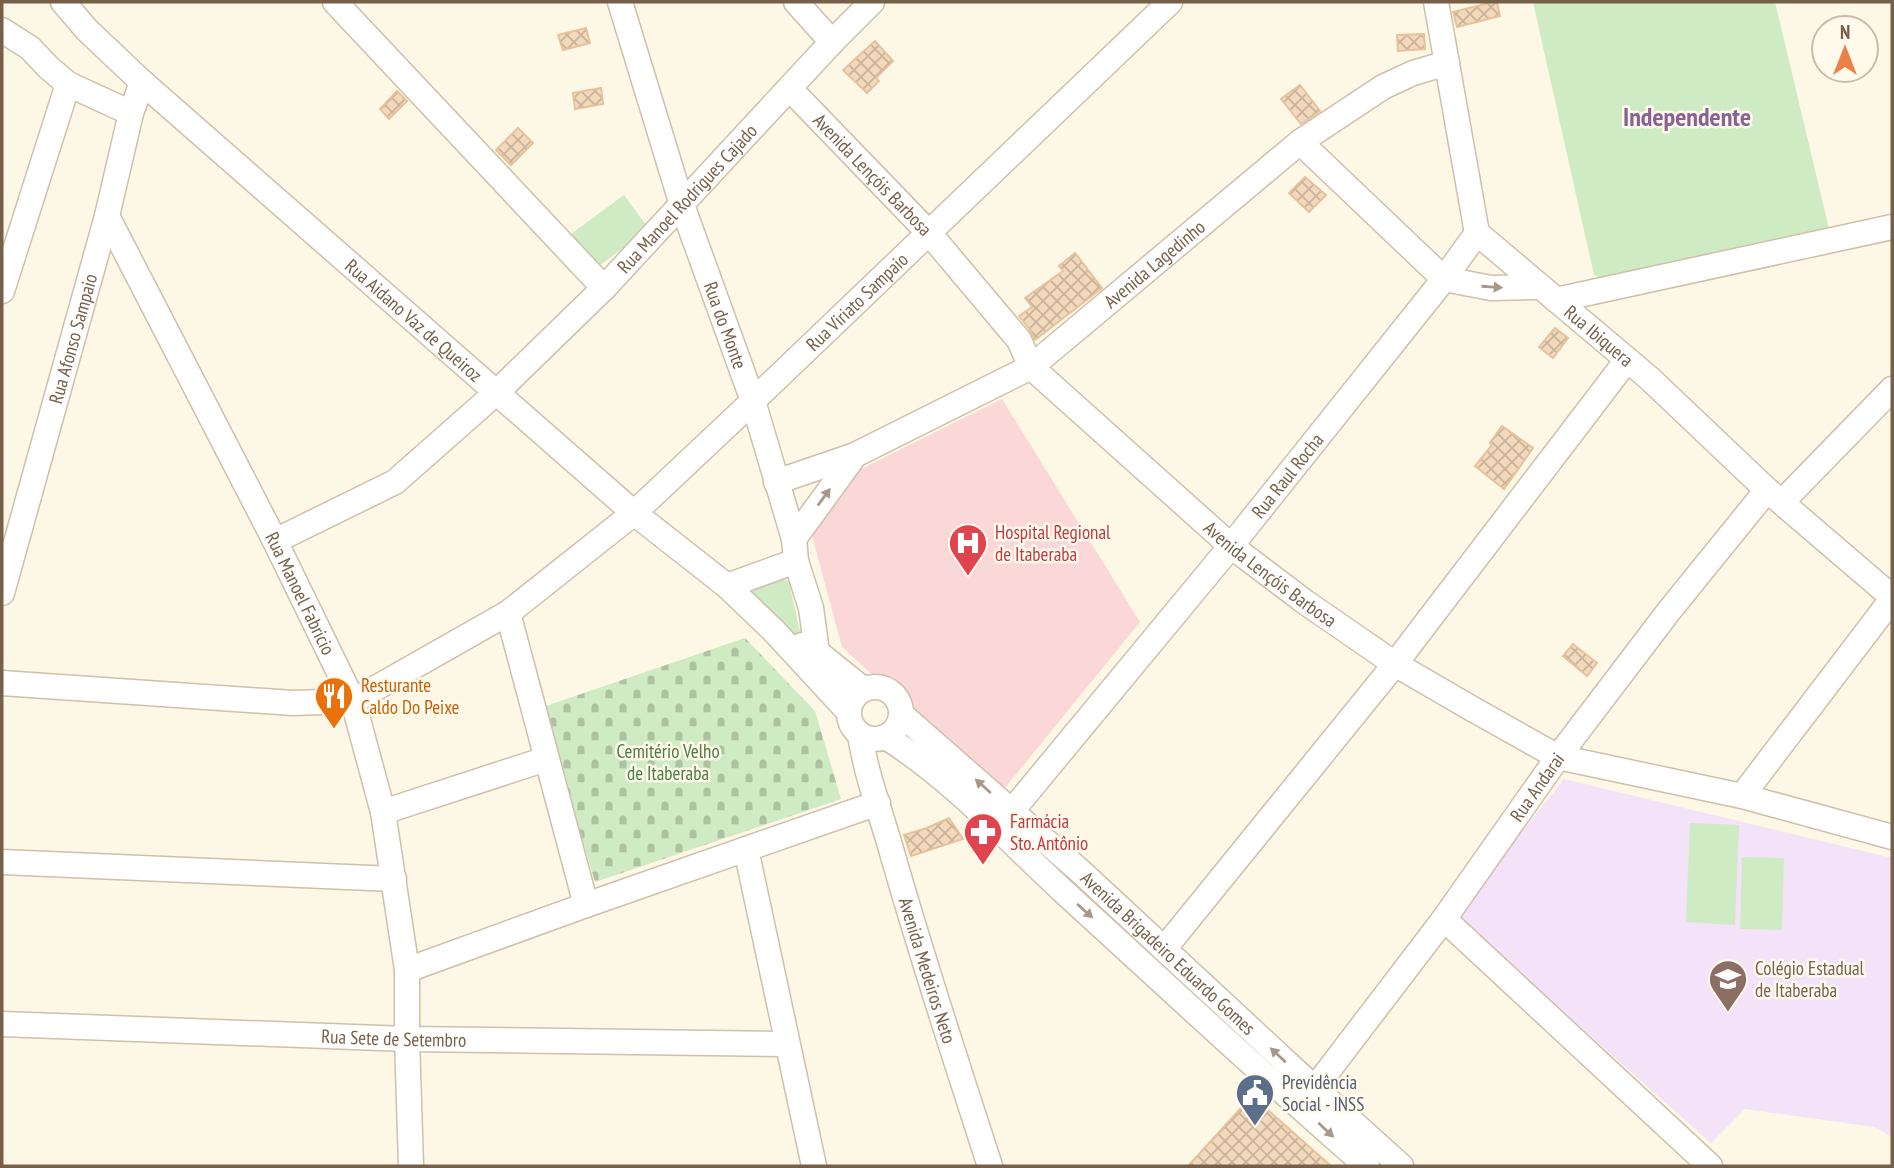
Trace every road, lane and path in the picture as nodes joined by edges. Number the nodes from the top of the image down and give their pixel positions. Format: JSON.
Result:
{"nodes":[{"id":1,"x":63,"y":2,"type":"edge"},
{"id":2,"x":335,"y":2,"type":"edge"},
{"id":3,"x":620,"y":2,"type":"edge"},
{"id":4,"x":796,"y":2,"type":"edge"},
{"id":5,"x":872,"y":2,"type":"edge"},
{"id":6,"x":1170,"y":2,"type":"edge"},
{"id":7,"x":1436,"y":2,"type":"edge"},
{"id":8,"x":2,"y":30,"type":"edge"},
{"id":9,"x":832,"y":41,"type":"junction"},
{"id":10,"x":1447,"y":63,"type":"junction"},
{"id":11,"x":142,"y":82,"type":"junction"},
{"id":12,"x":68,"y":84,"type":"junction"},
{"id":13,"x":790,"y":89,"type":"junction"},
{"id":14,"x":131,"y":113,"type":"junction"},
{"id":15,"x":1300,"y":142,"type":"junction"},
{"id":16,"x":682,"y":205,"type":"junction"},
{"id":17,"x":107,"y":216,"type":"junction"},
{"id":18,"x":1892,"y":227,"type":"edge"},
{"id":19,"x":929,"y":233,"type":"junction"},
{"id":20,"x":1477,"y":233,"type":"junction"},
{"id":21,"x":1444,"y":279,"type":"junction"},
{"id":22,"x":604,"y":288,"type":"junction"},
{"id":23,"x":2,"y":291,"type":"edge"},
{"id":24,"x":1548,"y":293,"type":"junction"},
{"id":25,"x":1627,"y":360,"type":"junction"},
{"id":26,"x":1031,"y":367,"type":"junction"},
{"id":27,"x":1892,"y":389,"type":"edge"},
{"id":28,"x":497,"y":393,"type":"junction"},
{"id":29,"x":753,"y":401,"type":"junction"},
{"id":30,"x":855,"y":455,"type":"junction"},
{"id":31,"x":776,"y":482,"type":"junction"},
{"id":32,"x":1774,"y":496,"type":"junction"},
{"id":33,"x":634,"y":513,"type":"junction"},
{"id":34,"x":275,"y":541,"type":"junction"},
{"id":35,"x":1231,"y":546,"type":"junction"},
{"id":36,"x":795,"y":550,"type":"junction"},
{"id":37,"x":727,"y":586,"type":"junction"},
{"id":38,"x":2,"y":593,"type":"edge"},
{"id":39,"x":1892,"y":598,"type":"edge"},
{"id":40,"x":508,"y":613,"type":"junction"},
{"id":41,"x":774,"y":631,"type":"junction"},
{"id":42,"x":817,"y":652,"type":"junction"},
{"id":43,"x":1395,"y":664,"type":"junction"},
{"id":44,"x":2,"y":684,"type":"edge"},
{"id":45,"x":863,"y":689,"type":"junction"},
{"id":46,"x":353,"y":701,"type":"junction"},
{"id":47,"x":848,"y":711,"type":"junction"},
{"id":48,"x":902,"y":715,"type":"junction"},
{"id":49,"x":875,"y":737,"type":"junction"},
{"id":50,"x":1558,"y":757,"type":"junction"},
{"id":51,"x":546,"y":760,"type":"junction"},
{"id":52,"x":953,"y":774,"type":"junction"},
{"id":53,"x":1741,"y":796,"type":"junction"},
{"id":54,"x":878,"y":803,"type":"junction"},
{"id":55,"x":383,"y":812,"type":"junction"},
{"id":56,"x":1005,"y":821,"type":"junction"},
{"id":57,"x":1892,"y":837,"type":"edge"},
{"id":58,"x":746,"y":849,"type":"junction"},
{"id":59,"x":2,"y":862,"type":"edge"},
{"id":60,"x":1080,"y":871,"type":"junction"},
{"id":61,"x":394,"y":879,"type":"junction"},
{"id":62,"x":1063,"y":890,"type":"junction"},
{"id":63,"x":586,"y":905,"type":"junction"},
{"id":64,"x":1444,"y":919,"type":"junction"},
{"id":65,"x":1164,"y":949,"type":"junction"},
{"id":66,"x":408,"y":970,"type":"junction"},
{"id":67,"x":2,"y":1024,"type":"edge"},
{"id":68,"x":407,"y":1039,"type":"junction"},
{"id":69,"x":787,"y":1044,"type":"junction"},
{"id":70,"x":1300,"y":1085,"type":"junction"},
{"id":71,"x":1705,"y":1164,"type":"edge"},
{"id":72,"x":411,"y":1166,"type":"edge"},
{"id":73,"x":814,"y":1166,"type":"edge"},
{"id":74,"x":990,"y":1166,"type":"edge"},
{"id":75,"x":1367,"y":1166,"type":"edge"},
{"id":76,"x":1401,"y":1166,"type":"edge"}],
"edges":[{"from":1,"to":11,"type":"street","name":"Rua Aidano Vaz de Queiroz"},
{"from":2,"to":22,"type":"street"},
{"from":3,"to":16,"type":"street","name":"Rua do Monte"},
{"from":4,"to":9,"type":"street"},
{"from":5,"to":9,"type":"street","name":"Rua Manoel Rodrigues Cajado"},
{"from":6,"to":19,"type":"street","name":"Rua Viriato Sampaio"},
{"from":7,"to":10,"type":"street"},
{"from":8,"to":12,"type":"street"},
{"from":9,"to":13,"type":"street","name":"Rua Manoel Rodrigues Cajado"},
{"from":10,"to":15,"type":"street","name":"Avenida Lagedinho"},
{"from":10,"to":20,"type":"street"},
{"from":11,"to":14,"type":"street","name":"Rua Afonso Sampaio"},
{"from":11,"to":28,"type":"street","name":"Rua Aidano Vaz de Queiroz"},
{"from":12,"to":14,"type":"street"},
{"from":12,"to":23,"type":"street"},
{"from":13,"to":16,"type":"street","name":"Rua Manoel Rodrigues Cajado"},
{"from":13,"to":19,"type":"street","name":"Avenida Lençóis Barbosa"},
{"from":14,"to":17,"type":"street","name":"Rua Afonso Sampaio"},
{"from":15,"to":21,"type":"street"},
{"from":15,"to":26,"type":"street","name":"Avenida Lagedinho"},
{"from":16,"to":22,"type":"street","name":"Rua Manoel Rodrigues Cajado"},
{"from":16,"to":29,"type":"street","name":"Rua do Monte"},
{"from":17,"to":34,"type":"street","name":"Rua Manoel Fabricio"},
{"from":17,"to":38,"type":"street","name":"Rua Afonso Sampaio"},
{"from":18,"to":24,"type":"street"},
{"from":19,"to":26,"type":"street","name":"Avenida Lençóis Barbosa"},
{"from":19,"to":29,"type":"street","name":"Rua Viriato Sampaio"},
{"from":20,"to":21,"type":"street","name":"Rua Raul Rocha"},
{"from":20,"to":24,"type":"street","name":"Rua Ibiquera"},
{"from":21,"to":24,"type":"street","one_way":true},
{"from":21,"to":35,"type":"street","name":"Rua Raul Rocha"},
{"from":22,"to":28,"type":"street","name":"Rua Manoel Rodrigues Cajado"},
{"from":24,"to":25,"type":"street","name":"Rua Ibiquera"},
{"from":25,"to":32,"type":"street","name":"Rua Ibiquera"},
{"from":25,"to":43,"type":"street"},
{"from":26,"to":30,"type":"street","name":"Avenida Lagedinho"},
{"from":26,"to":35,"type":"street","name":"Avenida Lençóis Barbosa"},
{"from":27,"to":32,"type":"street","name":"Rua Andarai"},
{"from":28,"to":33,"type":"street","name":"Rua Aidano Vaz de Queiroz"},
{"from":28,"to":34,"type":"street","name":"Rua Manoel Rodrigues Cajado"},
{"from":29,"to":31,"type":"street","name":"Rua do Monte"},
{"from":29,"to":33,"type":"street","name":"Rua Viriato Sampaio"},
{"from":30,"to":31,"type":"street","name":"Avenida Lagedinho"},
{"from":36,"to":30,"type":"street","name":"Avenida Lagedinho","one_way":true},
{"from":31,"to":36,"type":"street","name":"Rua do Monte"},
{"from":32,"to":39,"type":"street","name":"Rua Ibiquera"},
{"from":32,"to":50,"type":"street","name":"Rua Andarai"},
{"from":33,"to":37,"type":"street","name":"Rua Aidano Vaz de Queiroz"},
{"from":33,"to":40,"type":"street","name":"Rua Viriato Sampaio"},
{"from":34,"to":46,"type":"street","name":"Rua Manoel Fabricio"},
{"from":35,"to":43,"type":"street","name":"Avenida Lençóis Barbosa"},
{"from":35,"to":56,"type":"street","name":"Rua Raul Rocha"},
{"from":36,"to":37,"type":"street"},
{"from":36,"to":42,"type":"street","name":"Rua do Monte"},
{"from":37,"to":41,"type":"street","name":"Rua Aidano Vaz de Queiroz"},
{"from":39,"to":53,"type":"street"},
{"from":40,"to":46,"type":"street","name":"Rua Viriato Sampaio"},
{"from":40,"to":51,"type":"street"},
{"from":41,"to":42,"type":"street","name":"Rua Aidano Vaz de Queiroz"},
{"from":41,"to":47,"type":"street","name":"Rua Aidano Vaz de Queiroz"},
{"from":42,"to":45,"type":"street","name":"Rua Aidano Vaz de Queiroz"},
{"from":43,"to":50,"type":"street","name":"Avenida Lençóis Barbosa"},
{"from":43,"to":65,"type":"street"},
{"from":44,"to":46,"type":"street"},
{"from":45,"to":47,"type":"street"},
{"from":45,"to":48,"type":"street"},
{"from":46,"to":55,"type":"street","name":"Rua Manoel Fabricio"},
{"from":47,"to":49,"type":"street"},
{"from":48,"to":49,"type":"street"},
{"from":48,"to":52,"type":"street","name":"Avenida Brigadeiro Eduardo Gomes"},
{"from":49,"to":52,"type":"street","name":"Avenida Brigadeiro Eduardo Gomes"},
{"from":49,"to":54,"type":"street","name":"Avenida Medeiros Neto"},
{"from":50,"to":53,"type":"street","name":"Avenida Lençóis Barbosa"},
{"from":50,"to":64,"type":"street","name":"Rua Andarai"},
{"from":51,"to":55,"type":"street"},
{"from":51,"to":63,"type":"street"},
{"from":52,"to":56,"type":"street","name":"Avenida Brigadeiro Eduardo Gomes"},
{"from":53,"to":57,"type":"street","name":"Avenida Lençóis Barbosa"},
{"from":54,"to":58,"type":"street"},
{"from":54,"to":74,"type":"street","name":"Avenida Medeiros Neto"},
{"from":55,"to":61,"type":"street","name":"Rua Manoel Fabricio"},
{"from":56,"to":60,"type":"street","name":"Avenida Brigadeiro Eduardo Gomes"},
{"from":56,"to":62,"type":"street","name":"Avenida Brigadeiro Eduardo Gomes"},
{"from":58,"to":63,"type":"street"},
{"from":58,"to":69,"type":"street"},
{"from":59,"to":61,"type":"street"},
{"from":60,"to":62,"type":"street"},
{"from":60,"to":65,"type":"street","name":"Avenida Brigadeiro Eduardo Gomes"},
{"from":61,"to":66,"type":"street","name":"Rua Manoel Fabricio"},
{"from":62,"to":70,"type":"street","name":"Avenida Brigadeiro Eduardo Gomes","one_way":true},
{"from":63,"to":66,"type":"street"},
{"from":64,"to":70,"type":"street","name":"Rua Andarai"},
{"from":64,"to":71,"type":"street"},
{"from":70,"to":65,"type":"street","name":"Avenida Brigadeiro Eduardo Gomes","one_way":true},
{"from":66,"to":68,"type":"street","name":"Rua Manoel Fabricio"},
{"from":67,"to":68,"type":"street","name":"Rua Sete de Setembro"},
{"from":68,"to":69,"type":"street","name":"Rua Sete de Setembro"},
{"from":68,"to":72,"type":"street","name":"Rua Manoel Fabricio"},
{"from":69,"to":73,"type":"street"},
{"from":70,"to":75,"type":"street","name":"Avenida Brigadeiro Eduardo Gomes","one_way":true},
{"from":70,"to":76,"type":"street","name":"Avenida Brigadeiro Eduardo Gomes"}]}
